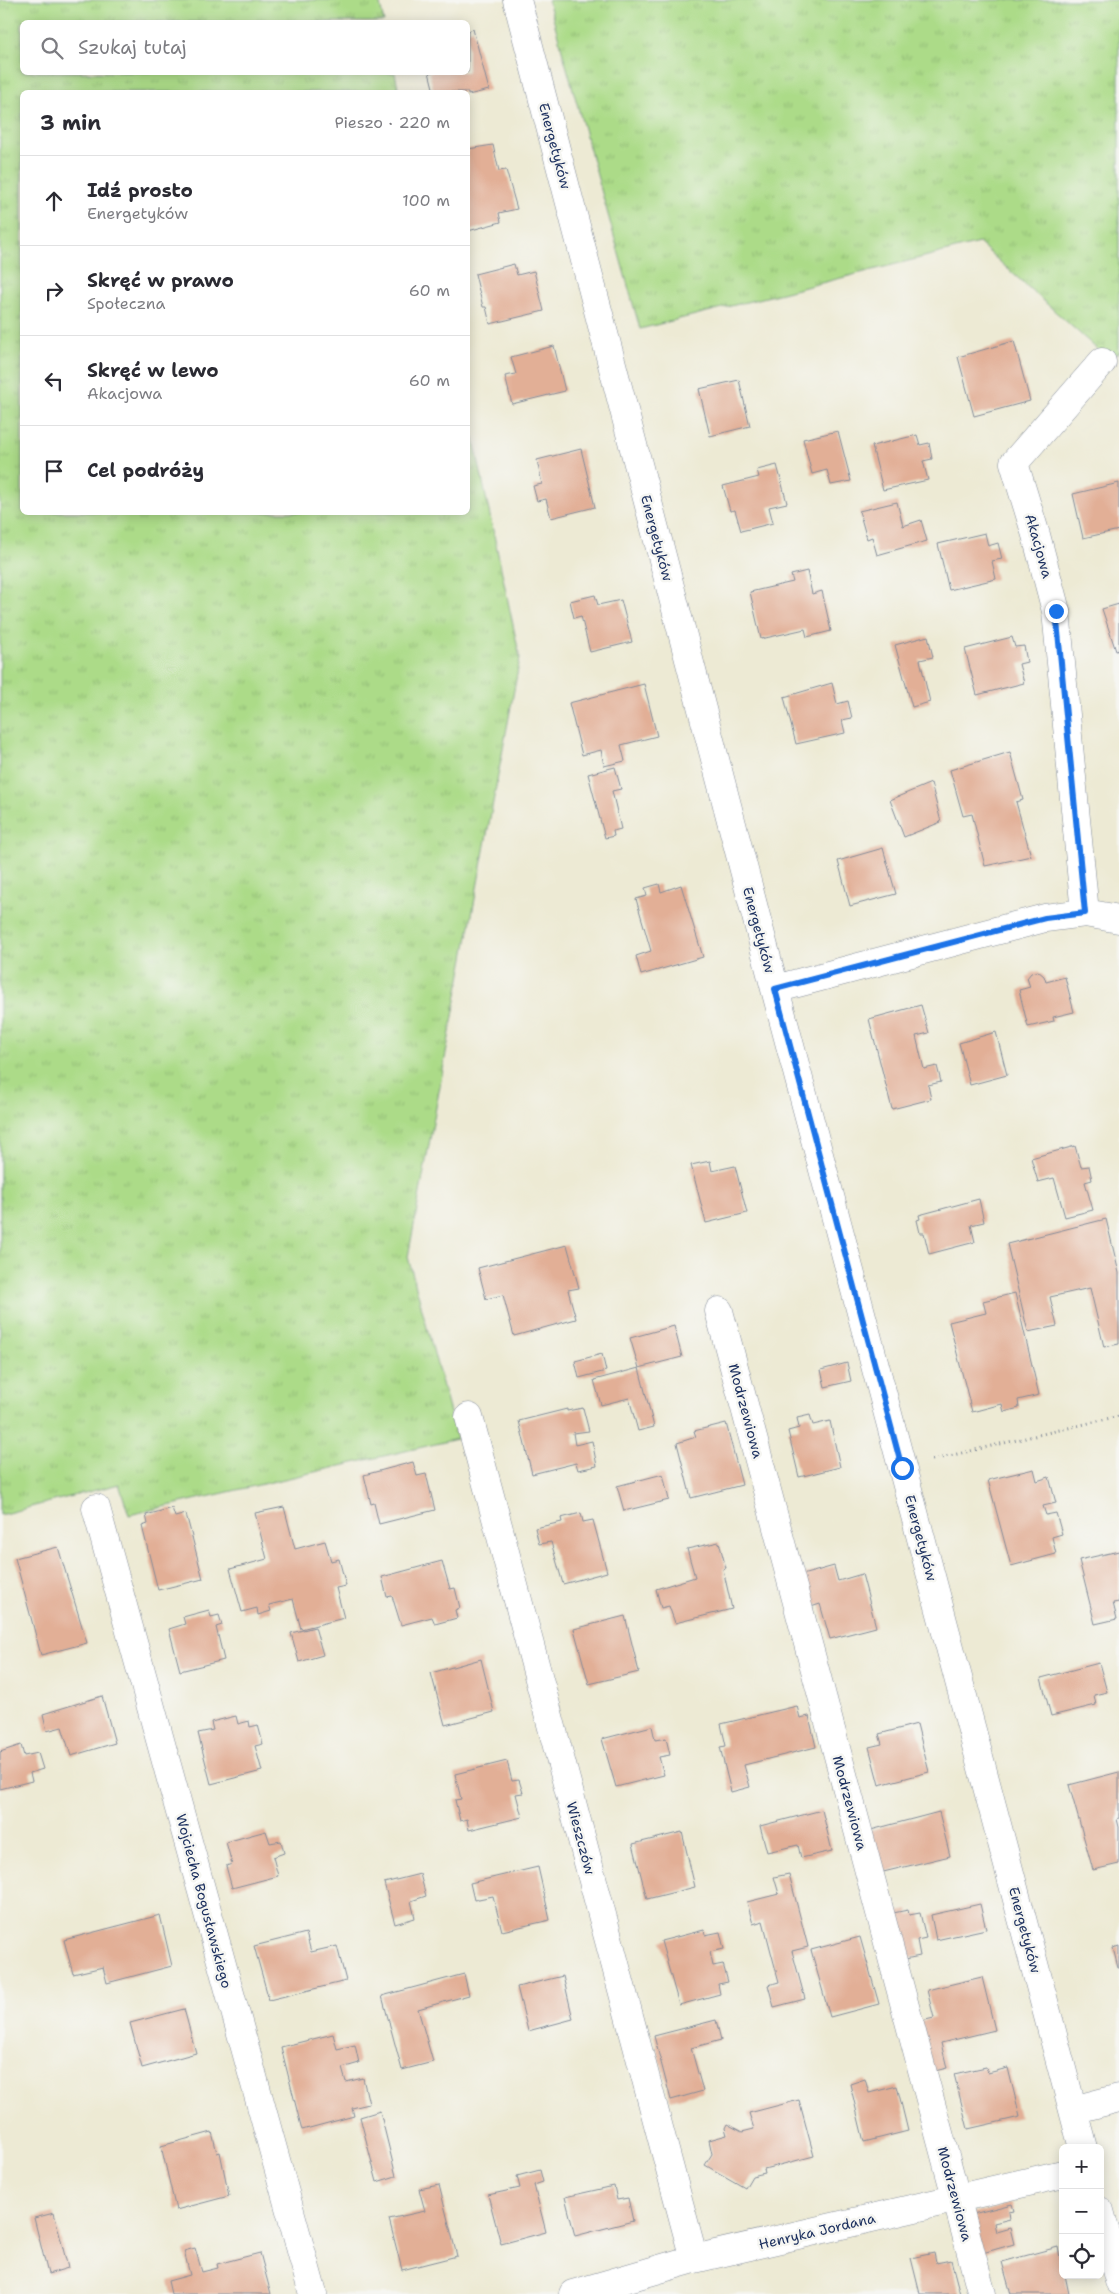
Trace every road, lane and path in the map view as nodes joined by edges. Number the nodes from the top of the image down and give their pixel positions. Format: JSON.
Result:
{"nodes":[{"id":1,"x":517,"y":0,"type":"edge"},
{"id":2,"x":1102,"y":362,"type":"dead end"},
{"id":3,"x":1085,"y":913,"type":"junction"},
{"id":4,"x":1119,"y":919,"type":"edge"},
{"id":5,"x":775,"y":989,"type":"junction"},
{"id":6,"x":719,"y":1311,"type":"dead end"},
{"id":7,"x":1119,"y":1416,"type":"edge"},
{"id":8,"x":468,"y":1417,"type":"dead end"},
{"id":9,"x":902,"y":1468,"type":"junction"},
{"id":10,"x":96,"y":1508,"type":"dead end"},
{"id":11,"x":1119,"y":2098,"type":"edge"},
{"id":12,"x":1073,"y":2110,"type":"junction"},
{"id":13,"x":1082,"y":2144,"type":"edge"},
{"id":14,"x":1059,"y":2175,"type":"edge"},
{"id":15,"x":957,"y":2199,"type":"junction"},
{"id":16,"x":1104,"y":2226,"type":"edge"},
{"id":17,"x":694,"y":2260,"type":"junction"},
{"id":18,"x":1119,"y":2281,"type":"edge"},
{"id":19,"x":313,"y":2294,"type":"edge"},
{"id":20,"x":573,"y":2294,"type":"edge"},
{"id":21,"x":982,"y":2294,"type":"edge"}],
"edges":[{"from":1,"to":5,"type":"street","name":"Energetyków"},
{"from":2,"to":3,"type":"street","name":"Akacjowa"},
{"from":3,"to":4,"type":"street"},
{"from":3,"to":5,"type":"street"},
{"from":5,"to":9,"type":"street","name":"Energetyków"},
{"from":6,"to":15,"type":"street","name":"Modrzewiowa"},
{"from":7,"to":9,"type":"path"},
{"from":8,"to":17,"type":"street","name":"Wieszczów"},
{"from":9,"to":12,"type":"street","name":"Energetyków"},
{"from":10,"to":19,"type":"street","name":"Wojciecha Bogusławskiego"},
{"from":11,"to":12,"type":"street"},
{"from":12,"to":13,"type":"street","name":"Energetyków"},
{"from":14,"to":15,"type":"street","name":"Henryka Jordana"},
{"from":15,"to":17,"type":"street","name":"Henryka Jordana"},
{"from":15,"to":21,"type":"street","name":"Modrzewiowa"},
{"from":16,"to":18,"type":"street"},
{"from":17,"to":20,"type":"street","name":"Henryka Jordana"}]}
